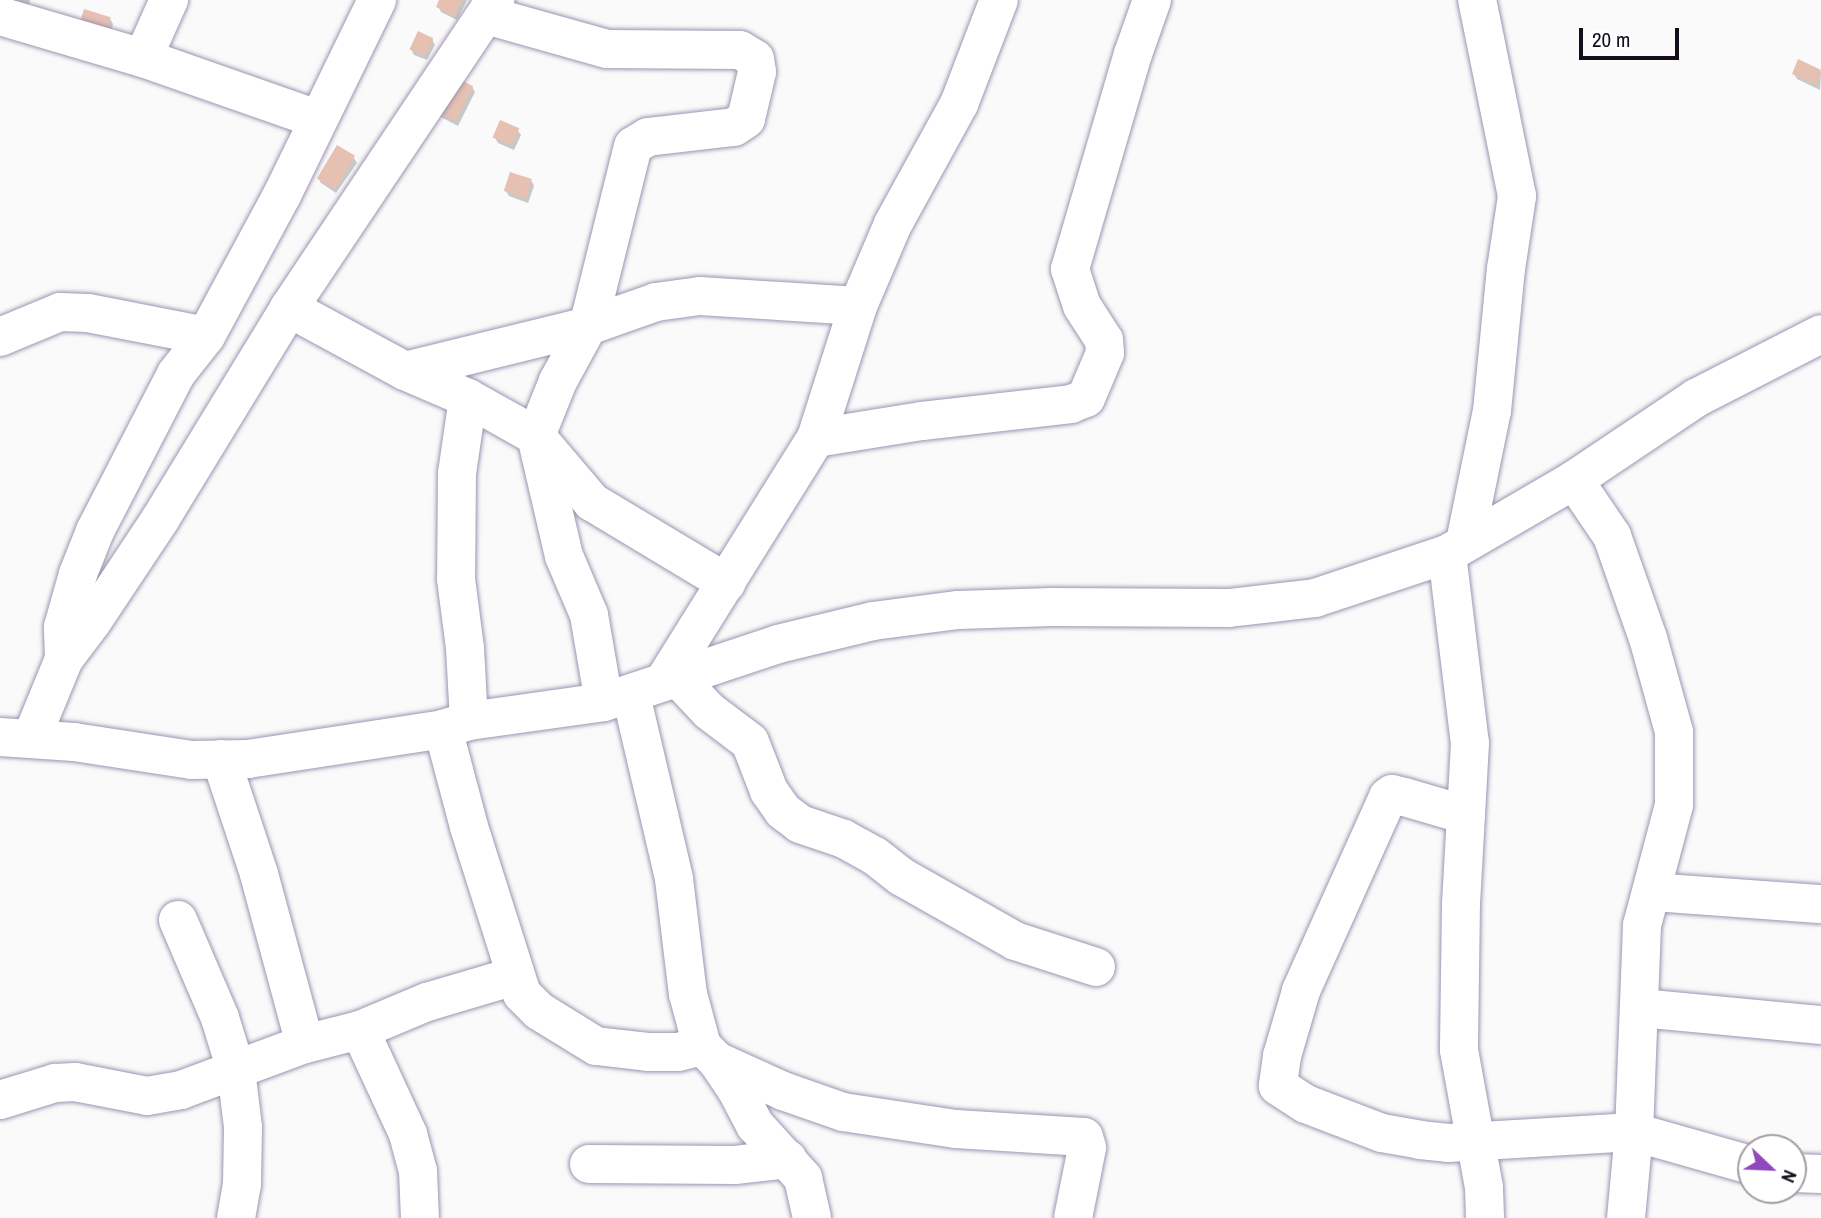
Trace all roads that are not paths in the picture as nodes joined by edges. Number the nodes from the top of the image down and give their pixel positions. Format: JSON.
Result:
{"nodes":[{"id":1,"x":169,"y":0,"type":"edge"},
{"id":2,"x":377,"y":0,"type":"edge"},
{"id":3,"x":999,"y":0,"type":"edge"},
{"id":4,"x":1152,"y":0,"type":"edge"},
{"id":5,"x":1477,"y":0,"type":"edge"},
{"id":6,"x":490,"y":7,"type":"edge"},
{"id":7,"x":2,"y":25,"type":"edge"},
{"id":8,"x":143,"y":58,"type":"junction"},
{"id":9,"x":317,"y":120,"type":"junction"},
{"id":10,"x":858,"y":306,"type":"junction"},
{"id":11,"x":289,"y":309,"type":"junction"},
{"id":12,"x":588,"y":326,"type":"junction"},
{"id":13,"x":1821,"y":334,"type":"edge"},
{"id":14,"x":206,"y":336,"type":"junction"},
{"id":15,"x":0,"y":337,"type":"edge"},
{"id":16,"x":405,"y":371,"type":"junction"},
{"id":17,"x":468,"y":398,"type":"junction"},
{"id":18,"x":536,"y":436,"type":"junction"},
{"id":19,"x":816,"y":438,"type":"junction"},
{"id":20,"x":1574,"y":480,"type":"junction"},
{"id":21,"x":1456,"y":548,"type":"junction"},
{"id":22,"x":727,"y":583,"type":"junction"},
{"id":23,"x":64,"y":659,"type":"junction"},
{"id":24,"x":644,"y":689,"type":"junction"},
{"id":25,"x":456,"y":725,"type":"junction"},
{"id":26,"x":11,"y":741,"type":"edge"},
{"id":27,"x":221,"y":759,"type":"junction"},
{"id":28,"x":1465,"y":815,"type":"junction"},
{"id":29,"x":1652,"y":892,"type":"junction"},
{"id":30,"x":1821,"y":904,"type":"edge"},
{"id":31,"x":178,"y":920,"type":"dead end"},
{"id":32,"x":1096,"y":967,"type":"dead end"},
{"id":33,"x":515,"y":976,"type":"junction"},
{"id":34,"x":1641,"y":1008,"type":"junction"},
{"id":35,"x":1821,"y":1025,"type":"edge"},
{"id":36,"x":360,"y":1030,"type":"junction"},
{"id":37,"x":305,"y":1044,"type":"junction"},
{"id":38,"x":709,"y":1054,"type":"junction"},
{"id":39,"x":236,"y":1070,"type":"junction"},
{"id":40,"x":0,"y":1100,"type":"edge"},
{"id":41,"x":1634,"y":1132,"type":"junction"},
{"id":42,"x":1475,"y":1139,"type":"junction"},
{"id":43,"x":788,"y":1159,"type":"junction"},
{"id":44,"x":1737,"y":1161,"type":"edge"},
{"id":45,"x":589,"y":1164,"type":"dead end"},
{"id":46,"x":236,"y":1218,"type":"edge"},
{"id":47,"x":420,"y":1218,"type":"edge"},
{"id":48,"x":812,"y":1218,"type":"edge"},
{"id":49,"x":1073,"y":1218,"type":"edge"},
{"id":50,"x":1485,"y":1218,"type":"edge"},
{"id":51,"x":1626,"y":1218,"type":"edge"}],
"edges":[{"from":1,"to":8,"type":"street"},
{"from":2,"to":9,"type":"street"},
{"from":3,"to":10,"type":"street"},
{"from":4,"to":19,"type":"street"},
{"from":5,"to":21,"type":"street"},
{"from":6,"to":11,"type":"street"},
{"from":6,"to":12,"type":"street"},
{"from":7,"to":8,"type":"street"},
{"from":8,"to":9,"type":"street"},
{"from":9,"to":14,"type":"street"},
{"from":10,"to":12,"type":"street"},
{"from":10,"to":19,"type":"street"},
{"from":11,"to":16,"type":"street"},
{"from":11,"to":23,"type":"street"},
{"from":12,"to":16,"type":"street"},
{"from":12,"to":18,"type":"street"},
{"from":13,"to":20,"type":"street"},
{"from":14,"to":15,"type":"street"},
{"from":14,"to":23,"type":"street"},
{"from":16,"to":17,"type":"street"},
{"from":17,"to":18,"type":"street"},
{"from":17,"to":25,"type":"street"},
{"from":18,"to":22,"type":"street"},
{"from":18,"to":24,"type":"street"},
{"from":19,"to":22,"type":"street"},
{"from":20,"to":21,"type":"street"},
{"from":20,"to":29,"type":"street"},
{"from":21,"to":24,"type":"street"},
{"from":21,"to":28,"type":"street"},
{"from":22,"to":24,"type":"street"},
{"from":23,"to":26,"type":"street"},
{"from":24,"to":25,"type":"street"},
{"from":24,"to":32,"type":"street"},
{"from":24,"to":38,"type":"street"},
{"from":25,"to":27,"type":"street"},
{"from":25,"to":33,"type":"street"},
{"from":26,"to":27,"type":"street"},
{"from":27,"to":37,"type":"street"},
{"from":28,"to":42,"type":"street"},
{"from":28,"to":42,"type":"street"},
{"from":29,"to":30,"type":"street"},
{"from":29,"to":34,"type":"street"},
{"from":31,"to":39,"type":"street"},
{"from":33,"to":36,"type":"street"},
{"from":33,"to":38,"type":"street"},
{"from":34,"to":35,"type":"street"},
{"from":34,"to":41,"type":"street"},
{"from":36,"to":37,"type":"street"},
{"from":36,"to":47,"type":"street"},
{"from":37,"to":39,"type":"street"},
{"from":38,"to":43,"type":"street"},
{"from":38,"to":49,"type":"street"},
{"from":39,"to":40,"type":"street"},
{"from":39,"to":46,"type":"street"},
{"from":41,"to":42,"type":"street"},
{"from":41,"to":44,"type":"street"},
{"from":41,"to":51,"type":"street"},
{"from":42,"to":50,"type":"street"},
{"from":43,"to":45,"type":"street"},
{"from":43,"to":48,"type":"street"}]}
